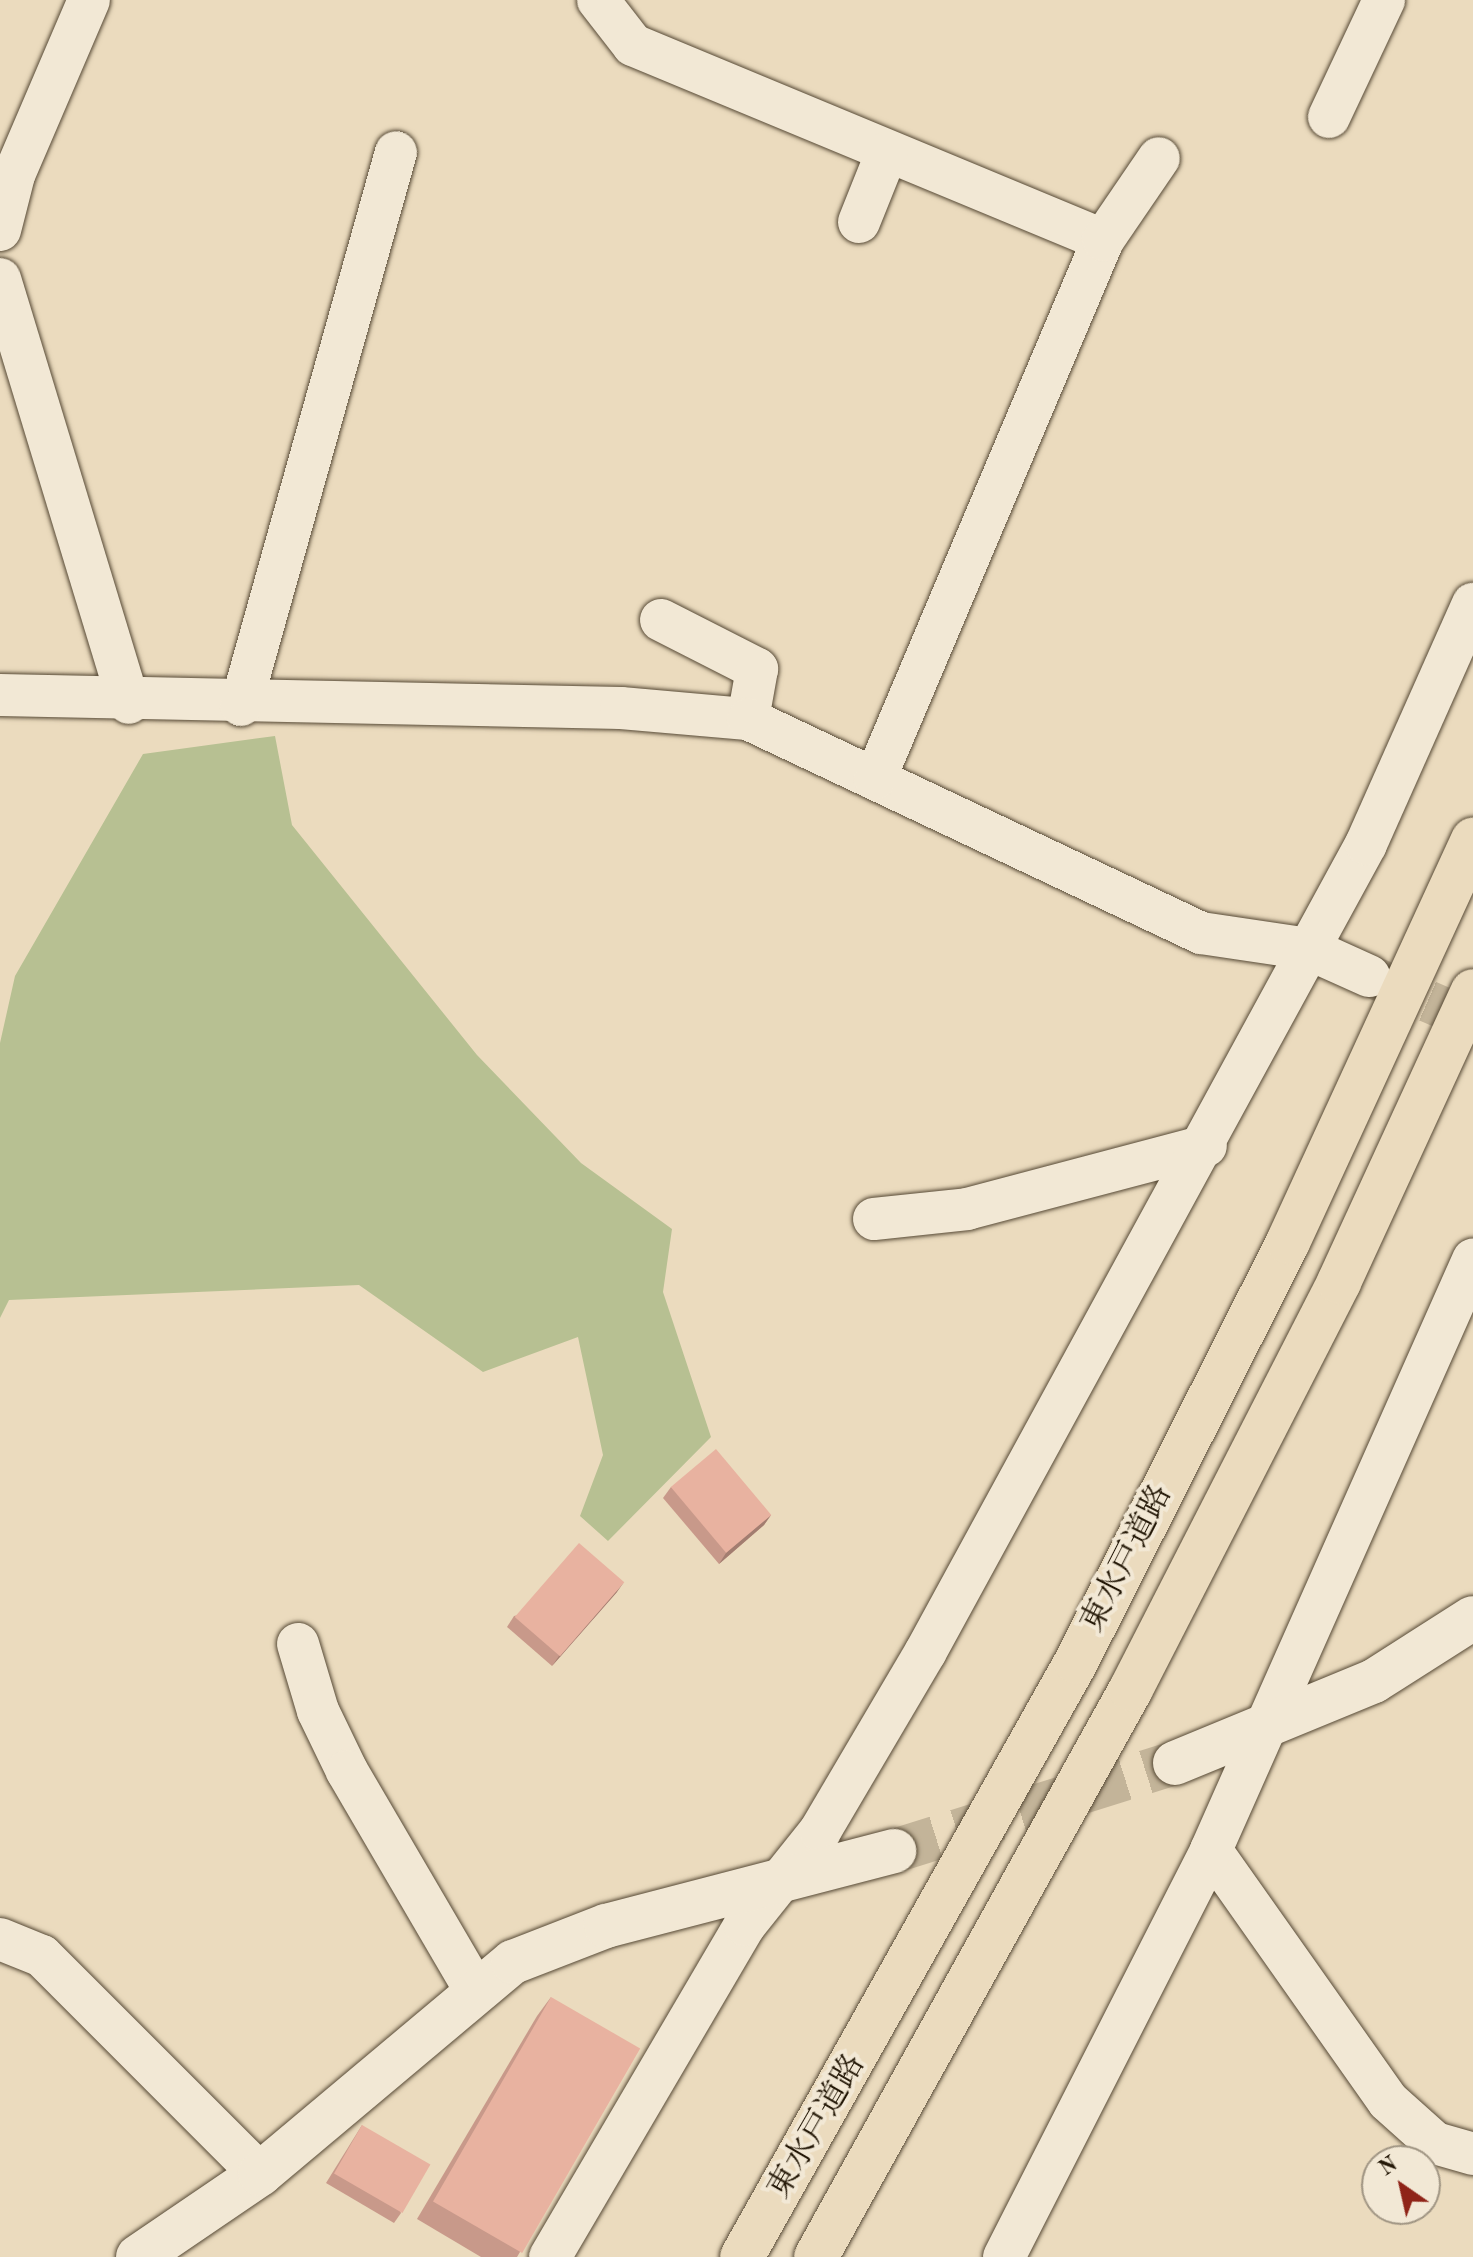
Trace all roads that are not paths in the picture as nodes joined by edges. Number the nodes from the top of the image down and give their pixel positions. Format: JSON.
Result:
{"nodes":[{"id":1,"x":89,"y":0,"type":"edge"},
{"id":2,"x":598,"y":0,"type":"edge"},
{"id":3,"x":1384,"y":0,"type":"edge"},
{"id":4,"x":1329,"y":117,"type":"dead end"},
{"id":5,"x":396,"y":152,"type":"dead end"},
{"id":6,"x":887,"y":152,"type":"junction"},
{"id":7,"x":1159,"y":158,"type":"dead end"},
{"id":8,"x":859,"y":222,"type":"dead end"},
{"id":9,"x":0,"y":230,"type":"edge"},
{"id":10,"x":1103,"y":240,"type":"junction"},
{"id":11,"x":0,"y":279,"type":"edge"},
{"id":12,"x":1473,"y":604,"type":"edge"},
{"id":13,"x":661,"y":620,"type":"dead end"},
{"id":14,"x":0,"y":695,"type":"edge"},
{"id":15,"x":129,"y":703,"type":"junction"},
{"id":16,"x":241,"y":705,"type":"junction"},
{"id":17,"x":748,"y":719,"type":"junction"},
{"id":18,"x":875,"y":779,"type":"junction"},
{"id":19,"x":1473,"y":839,"type":"edge"},
{"id":20,"x":1309,"y":949,"type":"junction"},
{"id":21,"x":1369,"y":976,"type":"tunnel mouth"},
{"id":22,"x":1473,"y":991,"type":"edge"},
{"id":23,"x":1206,"y":1146,"type":"junction"},
{"id":24,"x":874,"y":1219,"type":"dead end"},
{"id":25,"x":1473,"y":1260,"type":"edge"},
{"id":26,"x":1473,"y":1618,"type":"edge"},
{"id":27,"x":298,"y":1644,"type":"dead end"},
{"id":28,"x":1260,"y":1732,"type":"junction"},
{"id":29,"x":1175,"y":1763,"type":"tunnel mouth"},
{"id":30,"x":1211,"y":1850,"type":"junction"},
{"id":31,"x":894,"y":1851,"type":"tunnel mouth"},
{"id":32,"x":779,"y":1882,"type":"junction"},
{"id":33,"x":0,"y":1939,"type":"edge"},
{"id":34,"x":476,"y":1992,"type":"junction"},
{"id":35,"x":1473,"y":2154,"type":"edge"},
{"id":36,"x":260,"y":2174,"type":"junction"},
{"id":37,"x":138,"y":2257,"type":"edge"},
{"id":38,"x":550,"y":2257,"type":"edge"},
{"id":39,"x":742,"y":2257,"type":"edge"},
{"id":40,"x":816,"y":2257,"type":"edge"},
{"id":41,"x":1004,"y":2257,"type":"edge"}],
"edges":[{"from":1,"to":9,"type":"street"},
{"from":2,"to":6,"type":"street"},
{"from":3,"to":4,"type":"street"},
{"from":5,"to":16,"type":"street"},
{"from":6,"to":8,"type":"street"},
{"from":6,"to":10,"type":"street"},
{"from":7,"to":10,"type":"street"},
{"from":10,"to":18,"type":"street"},
{"from":11,"to":15,"type":"street"},
{"from":12,"to":20,"type":"street"},
{"from":13,"to":17,"type":"street"},
{"from":14,"to":15,"type":"street"},
{"from":15,"to":16,"type":"street"},
{"from":16,"to":17,"type":"street"},
{"from":17,"to":18,"type":"street"},
{"from":18,"to":20,"type":"street"},
{"from":19,"to":39,"type":"highway","name":"東水戸道路"},
{"from":20,"to":21,"type":"street"},
{"from":20,"to":23,"type":"street"},
{"from":22,"to":40,"type":"highway","name":"東水戸道路"},
{"from":23,"to":24,"type":"street"},
{"from":23,"to":32,"type":"street"},
{"from":25,"to":28,"type":"street"},
{"from":26,"to":28,"type":"street"},
{"from":27,"to":34,"type":"street"},
{"from":28,"to":29,"type":"street"},
{"from":28,"to":30,"type":"street"},
{"from":30,"to":35,"type":"street"},
{"from":30,"to":41,"type":"street"},
{"from":31,"to":32,"type":"street"},
{"from":32,"to":34,"type":"street"},
{"from":32,"to":38,"type":"street"},
{"from":33,"to":36,"type":"street"},
{"from":34,"to":36,"type":"street"},
{"from":36,"to":37,"type":"street"}]}
